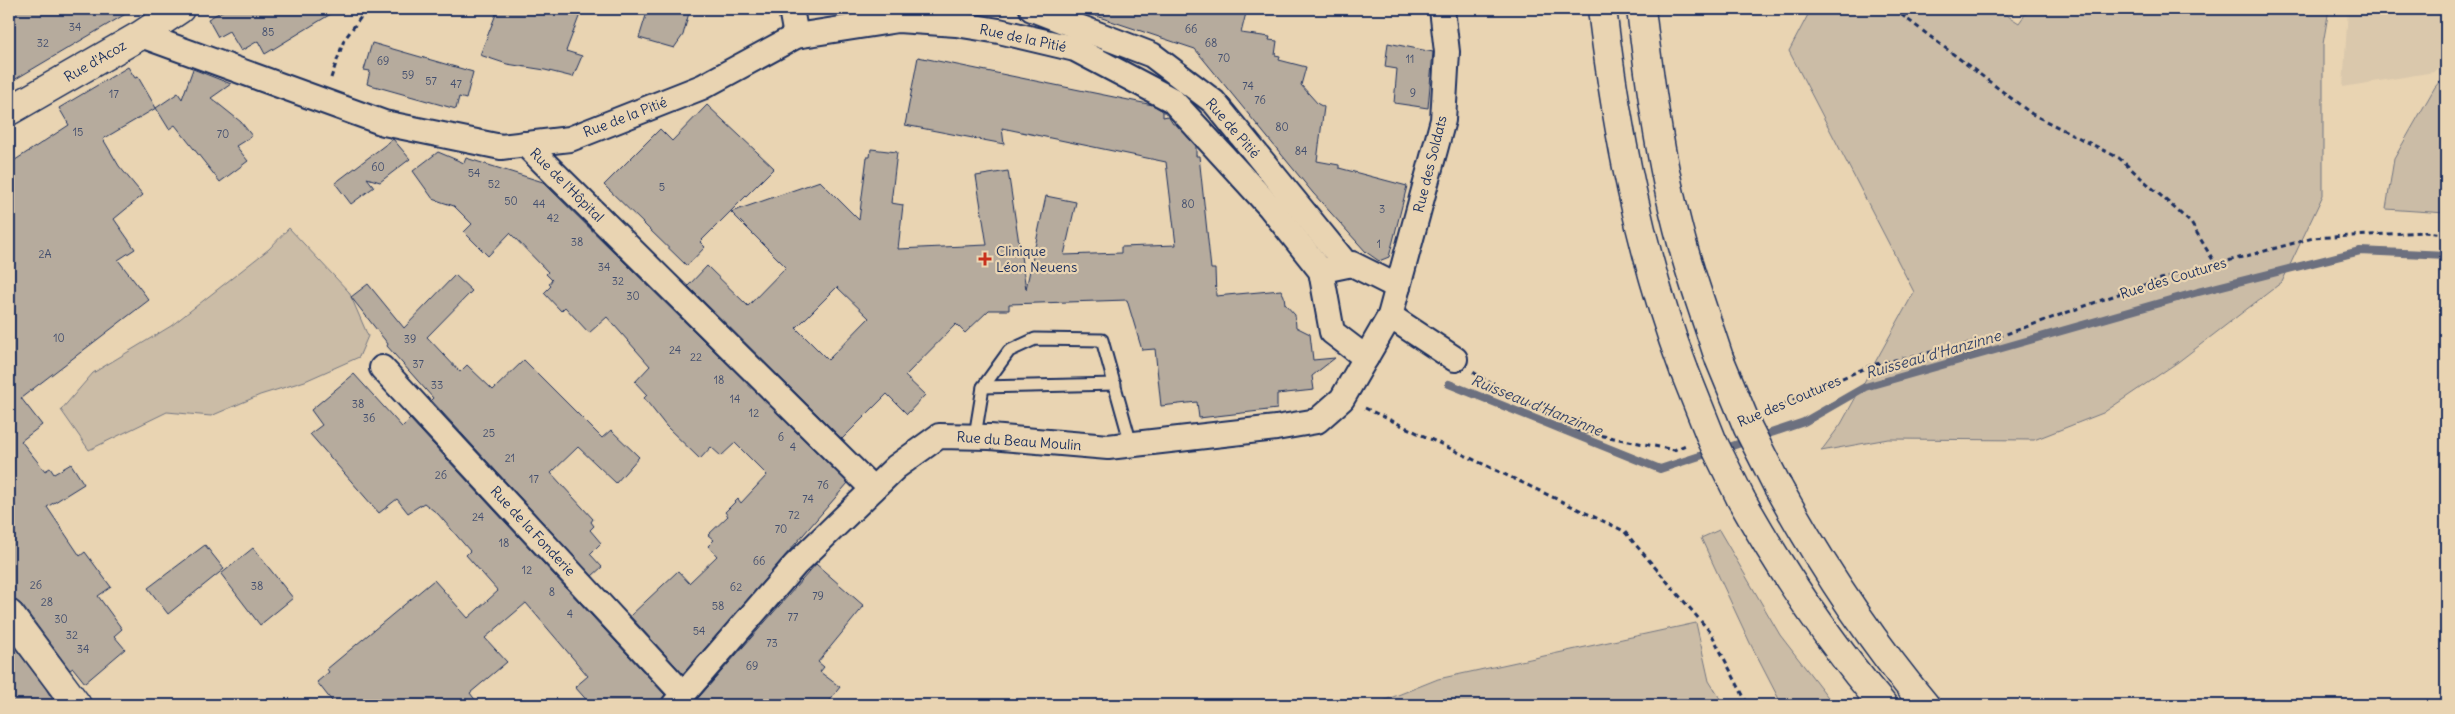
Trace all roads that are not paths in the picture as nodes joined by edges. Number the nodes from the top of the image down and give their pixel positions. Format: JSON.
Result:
{"nodes":[{"id":1,"x":180,"y":9,"type":"edge"},
{"id":2,"x":791,"y":9,"type":"edge"},
{"id":3,"x":1032,"y":9,"type":"edge"},
{"id":4,"x":1442,"y":9,"type":"edge"},
{"id":5,"x":1602,"y":9,"type":"edge"},
{"id":6,"x":1641,"y":9,"type":"edge"},
{"id":7,"x":140,"y":35,"type":"junction"},
{"id":8,"x":796,"y":36,"type":"junction"},
{"id":9,"x":9,"y":112,"type":"edge"},
{"id":10,"x":525,"y":144,"type":"junction"},
{"id":11,"x":1347,"y":265,"type":"junction"},
{"id":12,"x":1321,"y":271,"type":"junction"},
{"id":13,"x":1398,"y":287,"type":"junction"},
{"id":14,"x":1390,"y":316,"type":"junction"},
{"id":15,"x":1366,"y":358,"type":"junction"},
{"id":16,"x":1455,"y":359,"type":"road end"},
{"id":17,"x":382,"y":368,"type":"dead end"},
{"id":18,"x":1115,"y":384,"type":"junction"},
{"id":19,"x":983,"y":387,"type":"junction"},
{"id":20,"x":975,"y":436,"type":"junction"},
{"id":21,"x":1131,"y":444,"type":"junction"},
{"id":22,"x":873,"y":489,"type":"junction"},
{"id":23,"x":9,"y":614,"type":"edge"},
{"id":24,"x":679,"y":700,"type":"edge"},
{"id":25,"x":77,"y":705,"type":"edge"},
{"id":26,"x":1883,"y":705,"type":"edge"},
{"id":27,"x":1925,"y":705,"type":"edge"}],
"edges":[{"from":1,"to":7,"type":"main road","name":"Rue d'Acoz"},
{"from":2,"to":8,"type":"street"},
{"from":3,"to":11,"type":"street","name":"Rue de Pitié"},
{"from":4,"to":13,"type":"street","name":"Rue des Soldats"},
{"from":5,"to":26,"type":"main road","bridge":true},
{"from":6,"to":27,"type":"main road","bridge":true},
{"from":7,"to":9,"type":"main road","name":"Rue d'Acoz"},
{"from":7,"to":10,"type":"street","name":"Rue de l'Hôpital"},
{"from":8,"to":10,"type":"street","name":"Rue de la Pitié"},
{"from":8,"to":12,"type":"street","name":"Rue de la Pitié"},
{"from":10,"to":22,"type":"street","name":"Rue de l'Hôpital"},
{"from":11,"to":12,"type":"street"},
{"from":11,"to":13,"type":"street"},
{"from":12,"to":15,"type":"street","name":"Rue de la Pitié"},
{"from":13,"to":14,"type":"street","name":"Rue des Soldats"},
{"from":14,"to":15,"type":"street","name":"Rue du Beau Moulin"},
{"from":14,"to":16,"type":"street"},
{"from":15,"to":21,"type":"street","name":"Rue du Beau Moulin"},
{"from":17,"to":24,"type":"street","name":"Rue de la Fonderie"},
{"from":18,"to":19,"type":"lane"},
{"from":18,"to":19,"type":"lane"},
{"from":18,"to":21,"type":"lane"},
{"from":19,"to":20,"type":"lane"},
{"from":20,"to":21,"type":"street","name":"Rue du Beau Moulin"},
{"from":20,"to":22,"type":"street","name":"Rue du Beau Moulin"},
{"from":22,"to":24,"type":"street","name":"Rue du Beau Moulin"},
{"from":23,"to":25,"type":"main road"}]}
